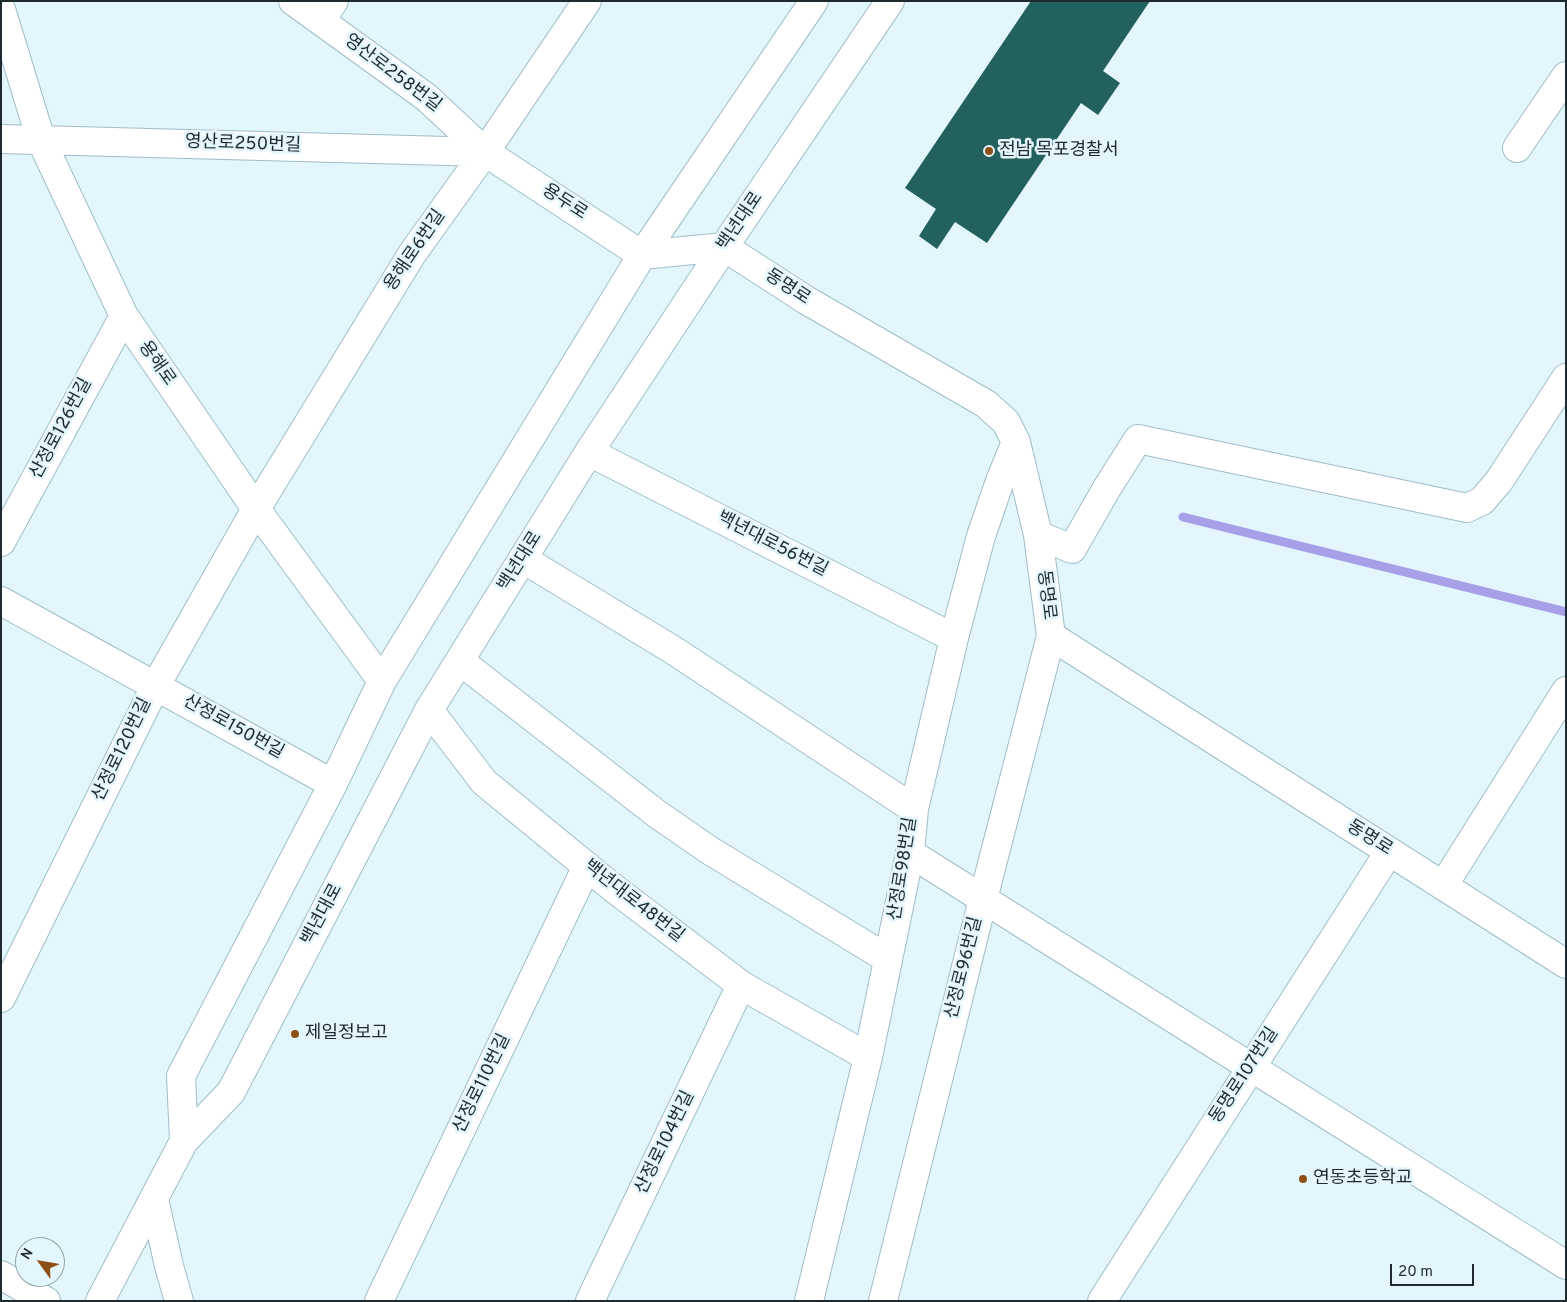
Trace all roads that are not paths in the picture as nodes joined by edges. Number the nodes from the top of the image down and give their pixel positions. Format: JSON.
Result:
{"nodes":[{"id":1,"x":293,"y":1,"type":"edge"},
{"id":2,"x":587,"y":1,"type":"edge"},
{"id":3,"x":814,"y":1,"type":"edge"},
{"id":4,"x":890,"y":1,"type":"edge"},
{"id":5,"x":1,"y":9,"type":"edge"},
{"id":6,"x":327,"y":11,"type":"edge"},
{"id":7,"x":1566,"y":76,"type":"edge"},
{"id":8,"x":1,"y":139,"type":"edge"},
{"id":9,"x":41,"y":140,"type":"junction"},
{"id":10,"x":1517,"y":148,"type":"dead end"},
{"id":11,"x":485,"y":152,"type":"junction"},
{"id":12,"x":724,"y":247,"type":"junction"},
{"id":13,"x":642,"y":255,"type":"junction"},
{"id":14,"x":124,"y":316,"type":"junction"},
{"id":15,"x":1566,"y":378,"type":"edge"},
{"id":16,"x":1016,"y":442,"type":"junction"},
{"id":17,"x":589,"y":452,"type":"junction"},
{"id":18,"x":256,"y":509,"type":"junction"},
{"id":19,"x":1038,"y":535,"type":"junction"},
{"id":20,"x":1,"y":542,"type":"edge"},
{"id":21,"x":523,"y":558,"type":"junction"},
{"id":22,"x":1,"y":602,"type":"edge"},
{"id":23,"x":1050,"y":636,"type":"junction"},
{"id":24,"x":954,"y":638,"type":"junction"},
{"id":25,"x":460,"y":661,"type":"junction"},
{"id":26,"x":382,"y":681,"type":"junction"},
{"id":27,"x":156,"y":686,"type":"junction"},
{"id":28,"x":1566,"y":691,"type":"edge"},
{"id":29,"x":429,"y":710,"type":"junction"},
{"id":30,"x":332,"y":784,"type":"junction"},
{"id":31,"x":914,"y":809,"type":"junction"},
{"id":32,"x":1389,"y":852,"type":"junction"},
{"id":33,"x":910,"y":853,"type":"junction"},
{"id":34,"x":587,"y":866,"type":"junction"},
{"id":35,"x":1443,"y":886,"type":"junction"},
{"id":36,"x":983,"y":899,"type":"junction"},
{"id":37,"x":888,"y":959,"type":"junction"},
{"id":38,"x":1566,"y":964,"type":"edge"},
{"id":39,"x":741,"y":984,"type":"junction"},
{"id":40,"x":1,"y":998,"type":"edge"},
{"id":41,"x":868,"y":1057,"type":"junction"},
{"id":42,"x":1251,"y":1067,"type":"junction"},
{"id":43,"x":184,"y":1141,"type":"junction"},
{"id":44,"x":154,"y":1198,"type":"junction"},
{"id":45,"x":1566,"y":1265,"type":"edge"},
{"id":46,"x":1,"y":1275,"type":"edge"},
{"id":47,"x":46,"y":1301,"type":"edge"},
{"id":48,"x":100,"y":1301,"type":"edge"},
{"id":49,"x":179,"y":1301,"type":"edge"},
{"id":50,"x":379,"y":1301,"type":"edge"},
{"id":51,"x":590,"y":1301,"type":"edge"},
{"id":52,"x":809,"y":1301,"type":"edge"},
{"id":53,"x":883,"y":1301,"type":"edge"},
{"id":54,"x":1102,"y":1301,"type":"edge"}],
"edges":[{"from":1,"to":6,"type":"street","name":"영산로258번길"},
{"from":2,"to":11,"type":"street","name":"용해로6번길"},
{"from":3,"to":13,"type":"street"},
{"from":4,"to":12,"type":"street","name":"백년대로"},
{"from":5,"to":9,"type":"street","name":"용해로"},
{"from":6,"to":11,"type":"street","name":"영산로258번길"},
{"from":7,"to":10,"type":"street"},
{"from":8,"to":9,"type":"street","name":"영산로250번길"},
{"from":9,"to":11,"type":"street","name":"영산로250번길"},
{"from":9,"to":14,"type":"street","name":"용해로"},
{"from":11,"to":13,"type":"street","name":"용두로"},
{"from":11,"to":18,"type":"street","name":"용해로6번길"},
{"from":12,"to":13,"type":"street"},
{"from":12,"to":16,"type":"street","name":"동명로"},
{"from":12,"to":17,"type":"street","name":"백년대로"},
{"from":13,"to":26,"type":"street"},
{"from":14,"to":18,"type":"street","name":"용해로"},
{"from":14,"to":20,"type":"street","name":"산정로126번길"},
{"from":15,"to":19,"type":"street"},
{"from":16,"to":19,"type":"street","name":"동명로"},
{"from":16,"to":24,"type":"street","name":"산정로98번길"},
{"from":17,"to":21,"type":"street","name":"백년대로"},
{"from":17,"to":24,"type":"street","name":"백년대로56번길"},
{"from":18,"to":26,"type":"street","name":"용해로"},
{"from":18,"to":27,"type":"street","name":"산정로120번길"},
{"from":19,"to":23,"type":"street","name":"동명로"},
{"from":21,"to":25,"type":"street","name":"백년대로"},
{"from":21,"to":31,"type":"street"},
{"from":22,"to":27,"type":"street","name":"산정로150번길"},
{"from":23,"to":32,"type":"street","name":"동명로"},
{"from":23,"to":36,"type":"street","name":"산정로96번길"},
{"from":24,"to":31,"type":"street","name":"산정로98번길"},
{"from":25,"to":29,"type":"street","name":"백년대로"},
{"from":25,"to":37,"type":"street"},
{"from":26,"to":30,"type":"street"},
{"from":27,"to":30,"type":"street","name":"산정로150번길"},
{"from":27,"to":40,"type":"street","name":"산정로120번길"},
{"from":28,"to":35,"type":"street"},
{"from":29,"to":34,"type":"street","name":"백년대로48번길"},
{"from":29,"to":43,"type":"street","name":"백년대로"},
{"from":30,"to":43,"type":"street"},
{"from":31,"to":33,"type":"street","name":"산정로98번길"},
{"from":32,"to":35,"type":"street","name":"동명로"},
{"from":32,"to":42,"type":"street","name":"동명로107번길"},
{"from":33,"to":36,"type":"street"},
{"from":33,"to":37,"type":"street","name":"산정로98번길"},
{"from":34,"to":39,"type":"street","name":"백년대로48번길"},
{"from":34,"to":50,"type":"street","name":"산정로110번길"},
{"from":35,"to":38,"type":"street","name":"동명로"},
{"from":36,"to":42,"type":"street"},
{"from":36,"to":53,"type":"street","name":"산정로96번길"},
{"from":37,"to":41,"type":"street","name":"산정로98번길"},
{"from":39,"to":41,"type":"street","name":"백년대로48번길"},
{"from":39,"to":51,"type":"street","name":"산정로104번길"},
{"from":41,"to":52,"type":"street","name":"산정로98번길"},
{"from":42,"to":45,"type":"street"},
{"from":42,"to":54,"type":"street","name":"동명로107번길"},
{"from":43,"to":44,"type":"street","name":"백년대로"},
{"from":44,"to":48,"type":"street","name":"백년대로"},
{"from":44,"to":49,"type":"street"},
{"from":46,"to":47,"type":"street"}]}
